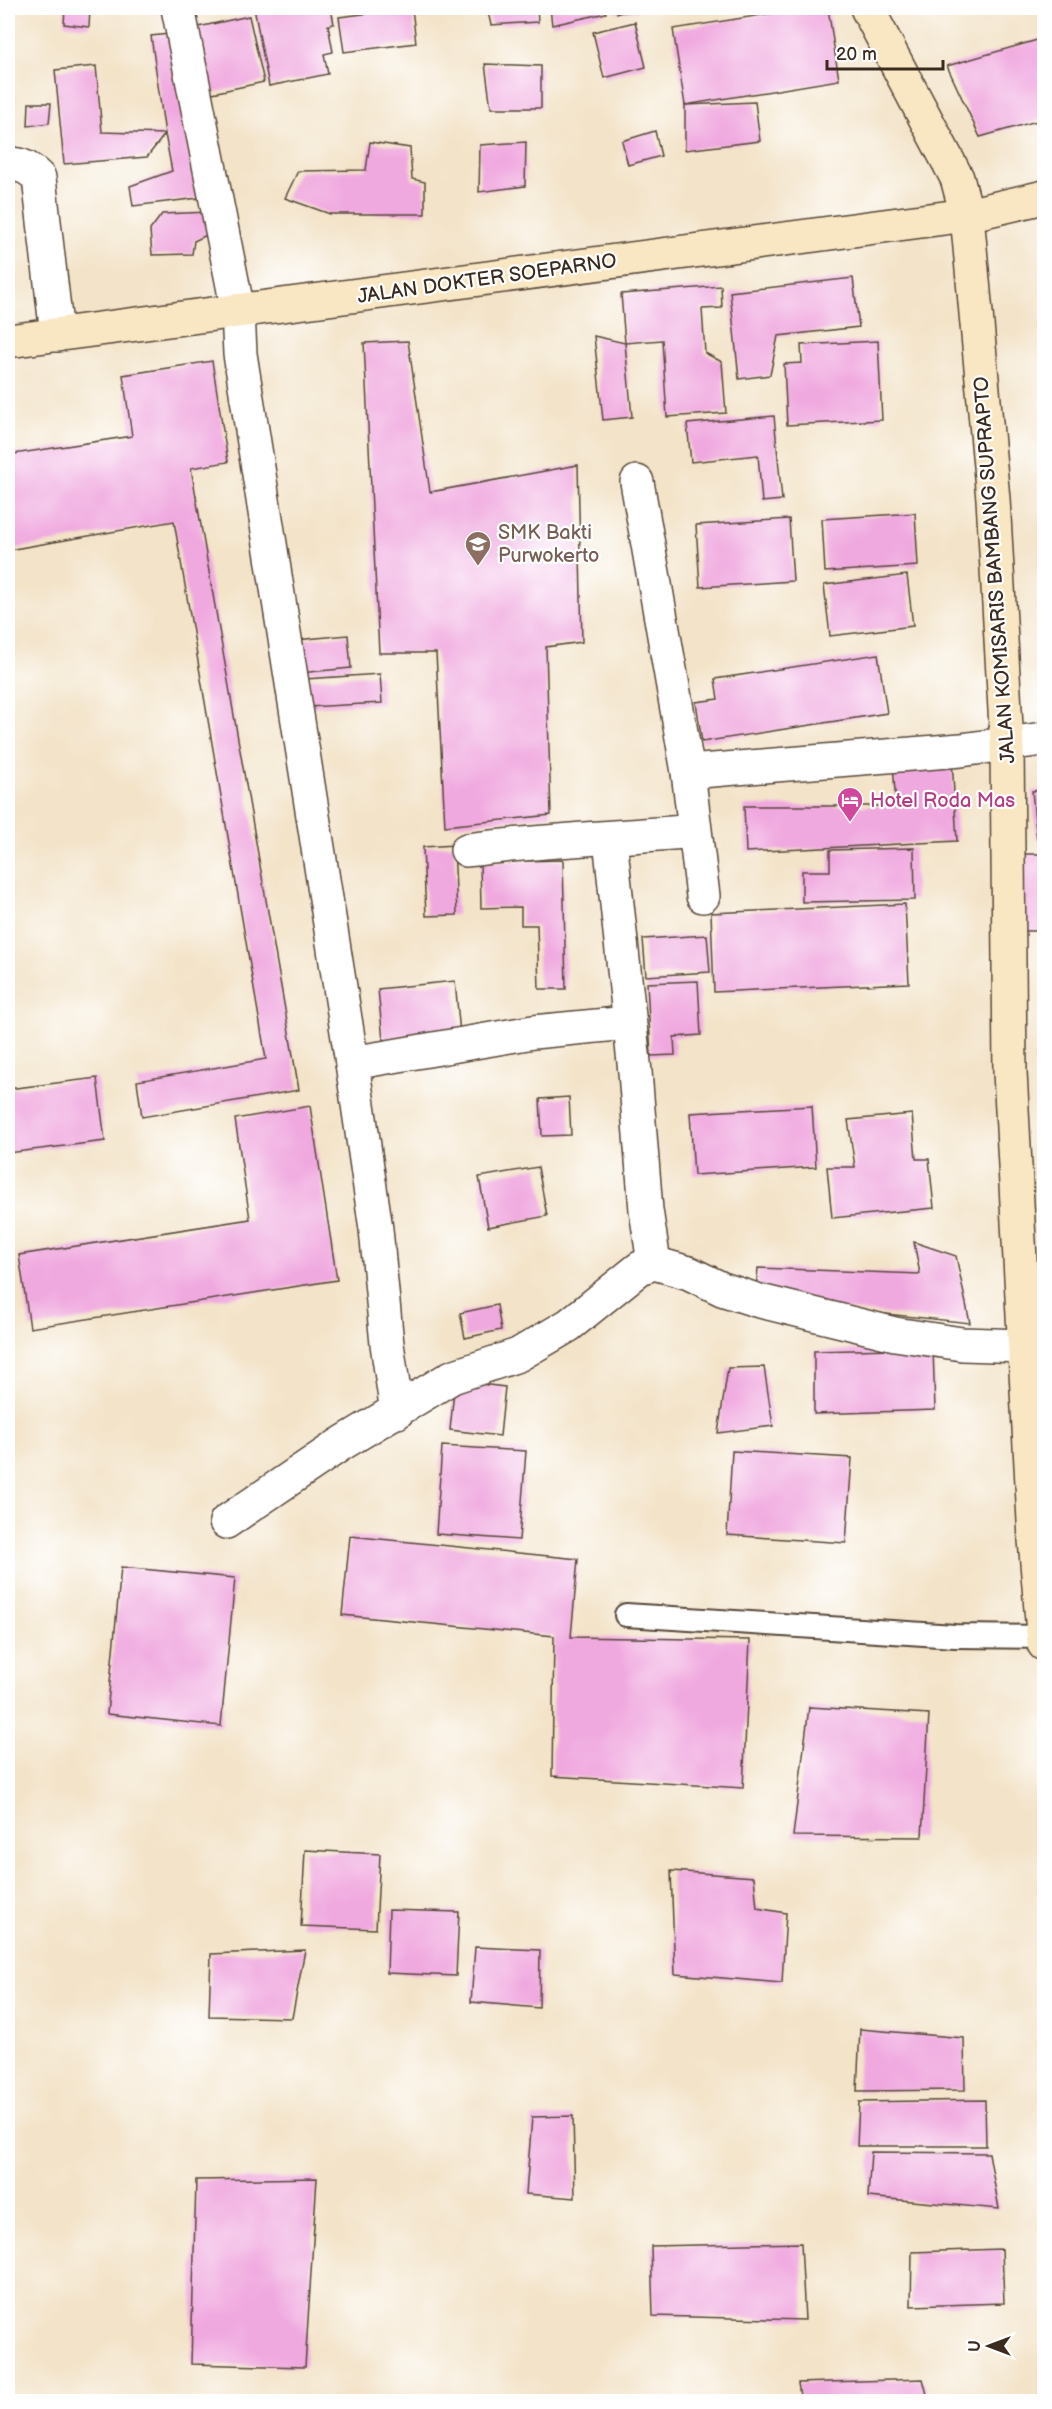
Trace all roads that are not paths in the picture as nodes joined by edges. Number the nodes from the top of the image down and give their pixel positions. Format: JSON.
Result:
{"nodes":[{"id":1,"x":178,"y":8,"type":"edge"},
{"id":2,"x":867,"y":8,"type":"edge"},
{"id":3,"x":8,"y":164,"type":"edge"},
{"id":4,"x":1044,"y":197,"type":"edge"},
{"id":5,"x":967,"y":215,"type":"junction"},
{"id":6,"x":238,"y":311,"type":"junction"},
{"id":7,"x":57,"y":335,"type":"junction"},
{"id":8,"x":8,"y":341,"type":"edge"},
{"id":9,"x":637,"y":482,"type":"dead end"},
{"id":10,"x":1044,"y":739,"type":"edge"},
{"id":11,"x":1007,"y":745,"type":"junction"},
{"id":12,"x":688,"y":772,"type":"junction"},
{"id":13,"x":694,"y":831,"type":"junction"},
{"id":14,"x":610,"y":839,"type":"junction"},
{"id":15,"x":468,"y":850,"type":"dead end"},
{"id":16,"x":704,"y":896,"type":"dead end"},
{"id":17,"x":628,"y":1023,"type":"junction"},
{"id":18,"x":352,"y":1063,"type":"junction"},
{"id":19,"x":654,"y":1263,"type":"junction"},
{"id":20,"x":1027,"y":1346,"type":"junction"},
{"id":21,"x":397,"y":1412,"type":"junction"},
{"id":22,"x":226,"y":1522,"type":"dead end"},
{"id":23,"x":1040,"y":1539,"type":"edge"},
{"id":24,"x":626,"y":1615,"type":"dead end"},
{"id":25,"x":1044,"y":1637,"type":"edge"},
{"id":26,"x":1044,"y":1644,"type":"edge"}],
"edges":[{"from":1,"to":6,"type":"street"},
{"from":2,"to":5,"type":"main road","name":"JALAN KOMISARIS BAMBANG SUPRAPTO"},
{"from":3,"to":7,"type":"street"},
{"from":4,"to":5,"type":"main road","name":"JALAN DOKTER SOEPARNO"},
{"from":5,"to":6,"type":"main road","name":"JALAN DOKTER SOEPARNO"},
{"from":5,"to":11,"type":"main road","name":"JALAN KOMISARIS BAMBANG SUPRAPTO"},
{"from":6,"to":7,"type":"main road","name":"JALAN DOKTER SOEPARNO"},
{"from":6,"to":18,"type":"street"},
{"from":7,"to":8,"type":"main road","name":"JALAN DOKTER SOEPARNO"},
{"from":9,"to":12,"type":"street"},
{"from":10,"to":11,"type":"street"},
{"from":11,"to":12,"type":"street"},
{"from":11,"to":20,"type":"main road","name":"JALAN KOMISARIS BAMBANG SUPRAPTO"},
{"from":12,"to":13,"type":"street"},
{"from":13,"to":14,"type":"street"},
{"from":13,"to":16,"type":"street"},
{"from":14,"to":15,"type":"street"},
{"from":14,"to":17,"type":"street"},
{"from":17,"to":18,"type":"street"},
{"from":17,"to":19,"type":"street"},
{"from":18,"to":21,"type":"street"},
{"from":19,"to":20,"type":"street"},
{"from":19,"to":21,"type":"street"},
{"from":20,"to":23,"type":"main road","name":"JALAN KOMISARIS BAMBANG SUPRAPTO"},
{"from":21,"to":22,"type":"street"},
{"from":23,"to":25,"type":"main road","name":"JALAN KOMISARIS BAMBANG SUPRAPTO"},
{"from":24,"to":25,"type":"lane"},
{"from":25,"to":26,"type":"main road","name":"JALAN KOMISARIS BAMBANG SUPRAPTO"}]}
